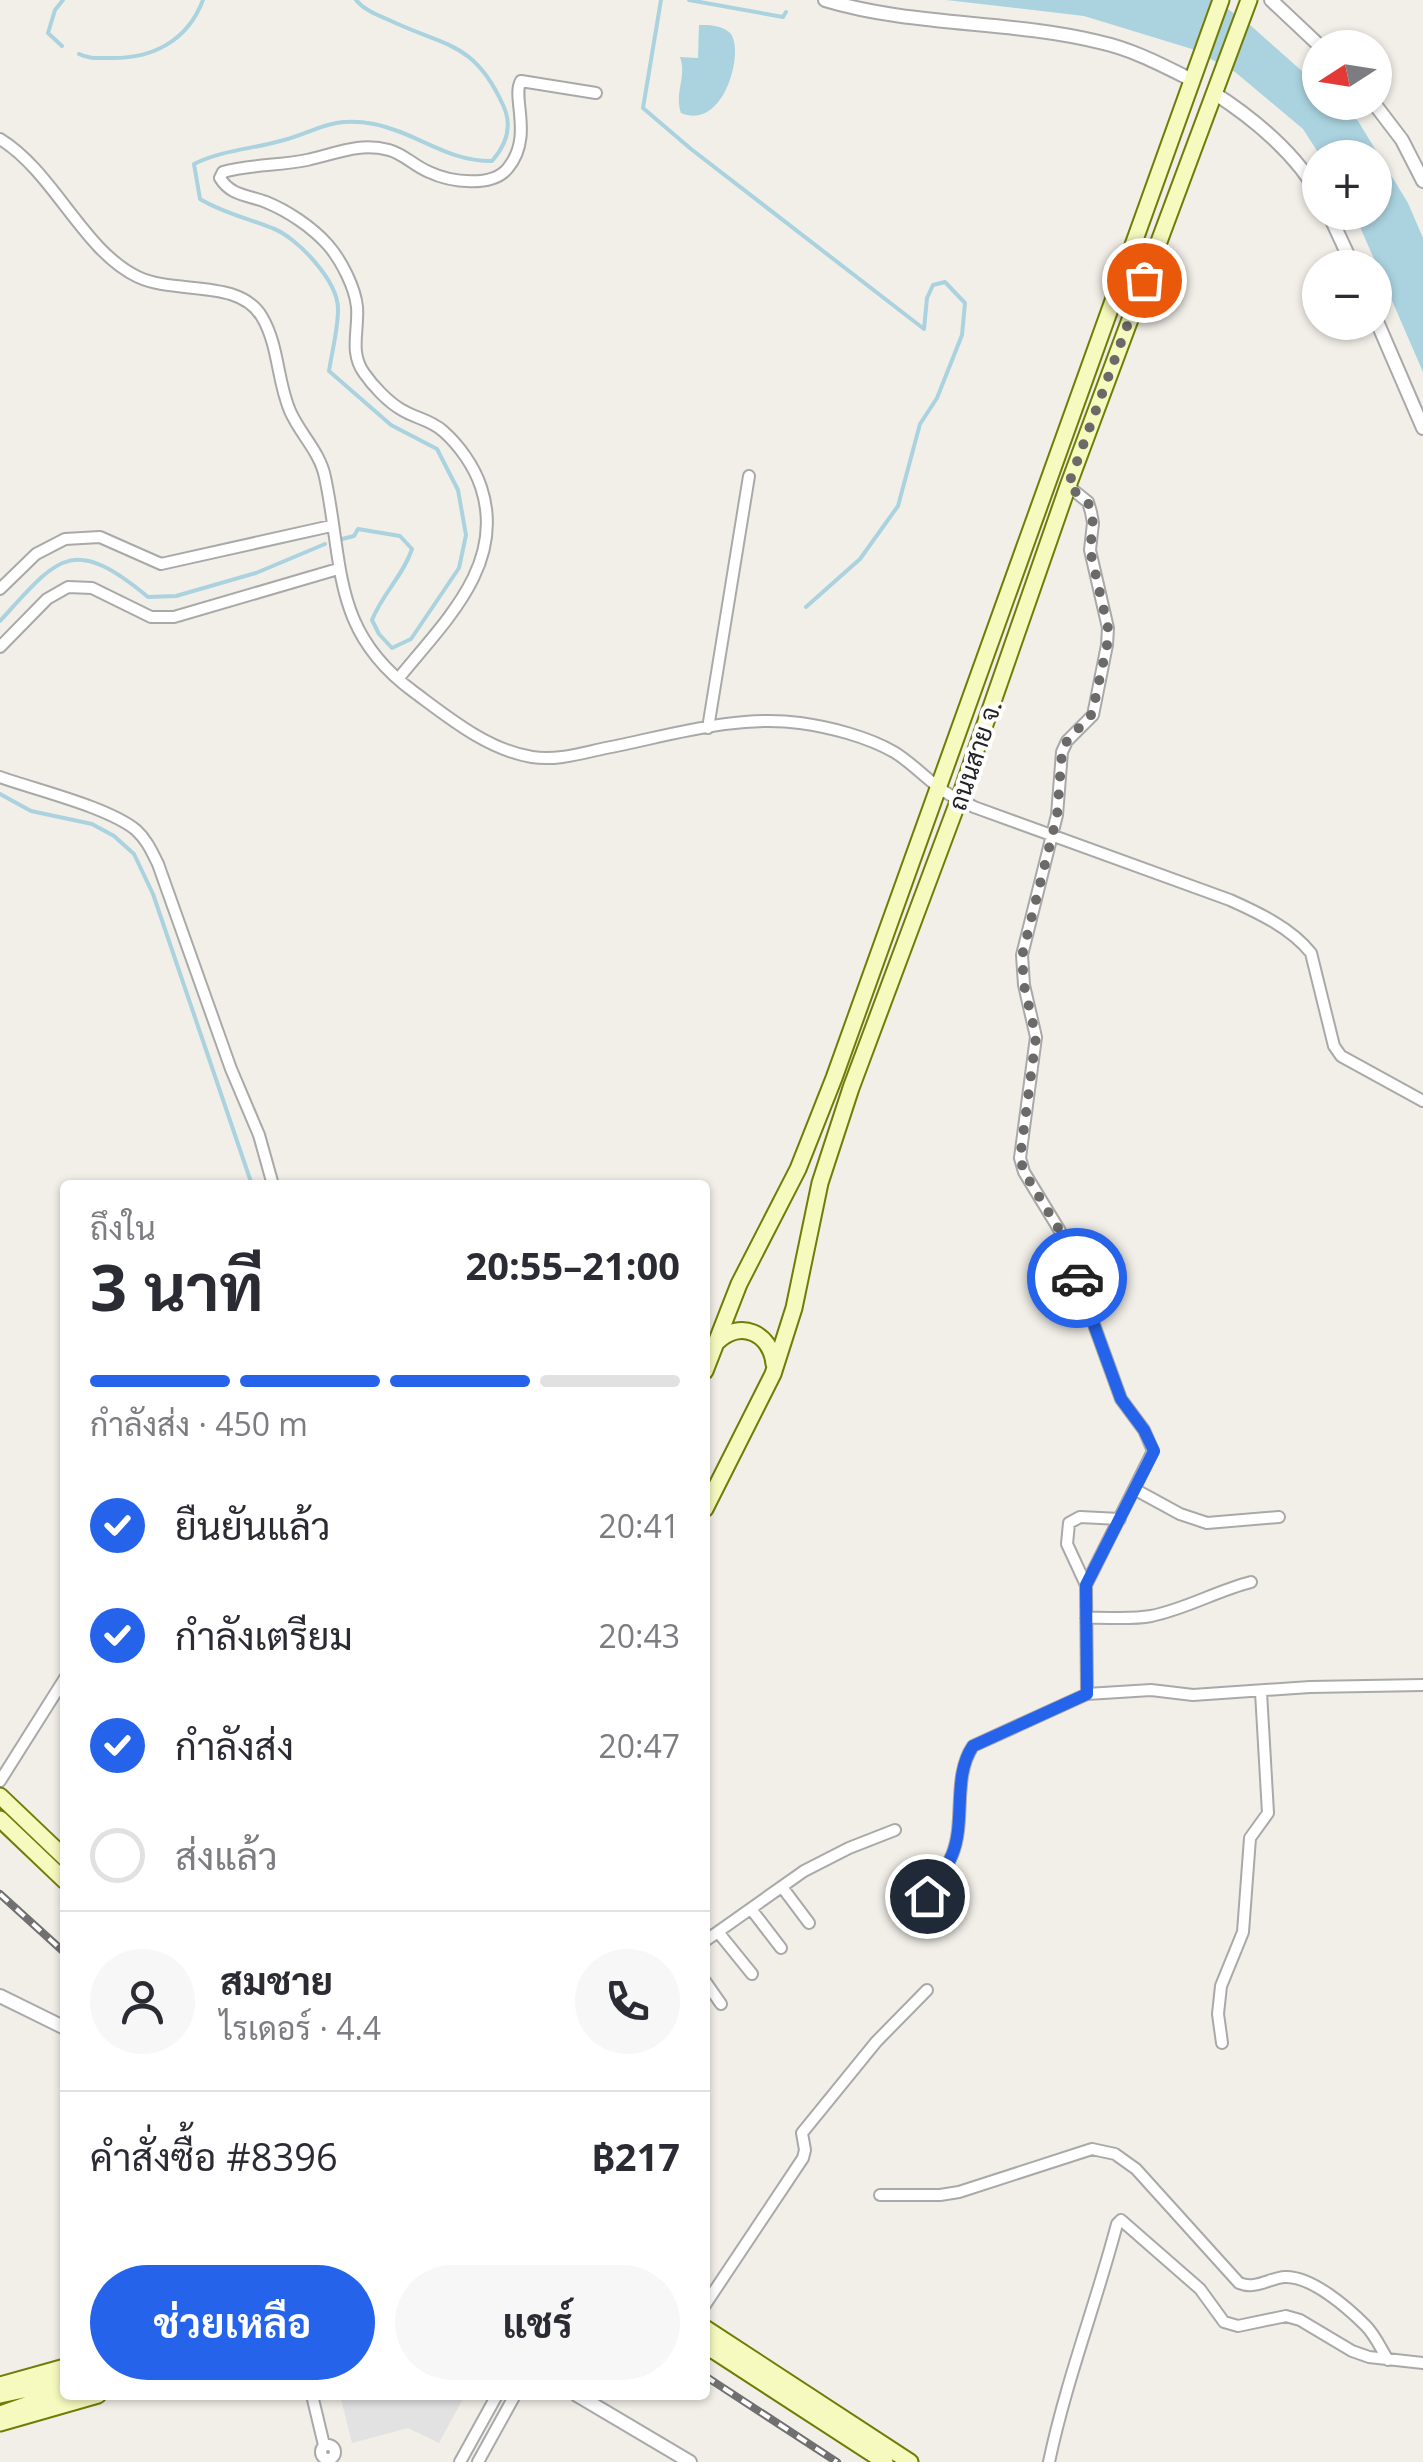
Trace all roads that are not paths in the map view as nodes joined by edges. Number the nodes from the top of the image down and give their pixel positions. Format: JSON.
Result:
{"nodes":[{"id":1,"x":825,"y":0,"type":"edge"},
{"id":2,"x":1221,"y":0,"type":"edge"},
{"id":3,"x":1249,"y":0,"type":"edge"},
{"id":4,"x":1271,"y":0,"type":"edge"},
{"id":5,"x":1303,"y":30,"type":"edge"},
{"id":6,"x":1194,"y":74,"type":"junction"},
{"id":7,"x":1216,"y":87,"type":"junction"},
{"id":8,"x":596,"y":93,"type":"dead end"},
{"id":9,"x":1387,"y":120,"type":"edge"},
{"id":10,"x":0,"y":139,"type":"edge"},
{"id":11,"x":1302,"y":173,"type":"edge"},
{"id":12,"x":1423,"y":181,"type":"edge"},
{"id":13,"x":1385,"y":340,"type":"edge"},
{"id":14,"x":1423,"y":428,"type":"edge"},
{"id":15,"x":749,"y":476,"type":"dead end"},
{"id":16,"x":1068,"y":486,"type":"junction"},
{"id":17,"x":331,"y":526,"type":"junction"},
{"id":18,"x":338,"y":568,"type":"junction"},
{"id":19,"x":0,"y":589,"type":"edge"},
{"id":20,"x":0,"y":647,"type":"edge"},
{"id":21,"x":398,"y":679,"type":"junction"},
{"id":22,"x":708,"y":728,"type":"junction"},
{"id":23,"x":0,"y":777,"type":"edge"},
{"id":24,"x":940,"y":789,"type":"junction"},
{"id":25,"x":959,"y":799,"type":"junction"},
{"id":26,"x":1052,"y":835,"type":"junction"},
{"id":27,"x":1423,"y":1100,"type":"edge"},
{"id":28,"x":272,"y":1180,"type":"edge"},
{"id":29,"x":712,"y":1349,"type":"junction"},
{"id":30,"x":710,"y":1355,"type":"edge"},
{"id":31,"x":772,"y":1374,"type":"junction"},
{"id":32,"x":1136,"y":1490,"type":"junction"},
{"id":33,"x":710,"y":1499,"type":"edge"},
{"id":34,"x":1279,"y":1517,"type":"dead end"},
{"id":35,"x":1120,"y":1519,"type":"junction"},
{"id":36,"x":1252,"y":1582,"type":"dead end"},
{"id":37,"x":1086,"y":1585,"type":"junction"},
{"id":38,"x":1086,"y":1618,"type":"junction"},
{"id":39,"x":1423,"y":1685,"type":"edge"},
{"id":40,"x":60,"y":1686,"type":"edge"},
{"id":41,"x":1261,"y":1692,"type":"junction"},
{"id":42,"x":1087,"y":1694,"type":"junction"},
{"id":43,"x":0,"y":1781,"type":"edge"},
{"id":44,"x":0,"y":1796,"type":"edge"},
{"id":45,"x":0,"y":1819,"type":"edge"},
{"id":46,"x":894,"y":1830,"type":"dead end"},
{"id":47,"x":60,"y":1853,"type":"edge"},
{"id":48,"x":60,"y":1875,"type":"edge"},
{"id":49,"x":782,"y":1887,"type":"junction"},
{"id":50,"x":927,"y":1896,"type":"dead end"},
{"id":51,"x":751,"y":1910,"type":"junction"},
{"id":52,"x":808,"y":1923,"type":"dead end"},
{"id":53,"x":718,"y":1932,"type":"junction"},
{"id":54,"x":710,"y":1938,"type":"edge"},
{"id":55,"x":781,"y":1948,"type":"dead end"},
{"id":56,"x":752,"y":1974,"type":"dead end"},
{"id":57,"x":710,"y":1988,"type":"edge"},
{"id":58,"x":927,"y":1990,"type":"dead end"},
{"id":59,"x":0,"y":1996,"type":"edge"},
{"id":60,"x":721,"y":2004,"type":"dead end"},
{"id":61,"x":60,"y":2026,"type":"edge"},
{"id":62,"x":1222,"y":2043,"type":"dead end"},
{"id":63,"x":880,"y":2194,"type":"dead end"},
{"id":64,"x":710,"y":2298,"type":"edge"},
{"id":65,"x":710,"y":2332,"type":"edge"},
{"id":66,"x":710,"y":2348,"type":"edge"},
{"id":67,"x":1388,"y":2360,"type":"junction"},
{"id":68,"x":1423,"y":2363,"type":"edge"},
{"id":69,"x":60,"y":2367,"type":"edge"},
{"id":70,"x":60,"y":2382,"type":"edge"},
{"id":71,"x":0,"y":2385,"type":"edge"},
{"id":72,"x":60,"y":2393,"type":"edge"},
{"id":73,"x":0,"y":2395,"type":"edge"},
{"id":74,"x":80,"y":2400,"type":"edge"},
{"id":75,"x":313,"y":2400,"type":"edge"},
{"id":76,"x":494,"y":2400,"type":"edge"},
{"id":77,"x":513,"y":2400,"type":"edge"},
{"id":78,"x":585,"y":2400,"type":"edge"},
{"id":79,"x":0,"y":2414,"type":"edge"},
{"id":80,"x":827,"y":2416,"type":"junction"},
{"id":81,"x":0,"y":2423,"type":"edge"},
{"id":82,"x":322,"y":2460,"type":"edge"},
{"id":83,"x":460,"y":2462,"type":"edge"},
{"id":84,"x":478,"y":2462,"type":"edge"},
{"id":85,"x":690,"y":2462,"type":"edge"},
{"id":86,"x":885,"y":2462,"type":"edge"},
{"id":87,"x":910,"y":2462,"type":"edge"},
{"id":88,"x":1049,"y":2462,"type":"edge"}],
"edges":[{"from":1,"to":6,"type":"street"},
{"from":2,"to":6,"type":"main road","name":"ถนนสาย จ."},
{"from":3,"to":7,"type":"main road","name":"ถนนสาย จ."},
{"from":4,"to":5,"type":"street"},
{"from":6,"to":24,"type":"main road","name":"ถนนสาย จ."},
{"from":7,"to":11,"type":"street"},
{"from":7,"to":16,"type":"main road","name":"ถนนสาย จ."},
{"from":8,"to":21,"type":"street"},
{"from":9,"to":12,"type":"street"},
{"from":10,"to":17,"type":"street"},
{"from":13,"to":14,"type":"street"},
{"from":15,"to":22,"type":"street"},
{"from":16,"to":25,"type":"main road","name":"ถนนสาย จ."},
{"from":16,"to":26,"type":"street"},
{"from":17,"to":18,"type":"street"},
{"from":17,"to":19,"type":"street"},
{"from":18,"to":20,"type":"street"},
{"from":18,"to":21,"type":"street"},
{"from":21,"to":22,"type":"street"},
{"from":22,"to":24,"type":"street"},
{"from":23,"to":28,"type":"street"},
{"from":24,"to":25,"type":"street"},
{"from":24,"to":29,"type":"main road","name":"ถนนสาย จ."},
{"from":25,"to":26,"type":"street"},
{"from":25,"to":31,"type":"main road","name":"ถนนสาย จ."},
{"from":26,"to":27,"type":"street"},
{"from":26,"to":32,"type":"street"},
{"from":29,"to":30,"type":"main road","name":"ถนนสาย จ."},
{"from":29,"to":31,"type":"main road"},
{"from":31,"to":33,"type":"main road","name":"ถนนสาย จ."},
{"from":32,"to":34,"type":"street"},
{"from":32,"to":35,"type":"street"},
{"from":35,"to":37,"type":"street"},
{"from":35,"to":37,"type":"street"},
{"from":36,"to":38,"type":"street"},
{"from":37,"to":38,"type":"street"},
{"from":38,"to":42,"type":"street"},
{"from":39,"to":41,"type":"street"},
{"from":40,"to":43,"type":"street"},
{"from":41,"to":42,"type":"street"},
{"from":41,"to":62,"type":"street"},
{"from":42,"to":50,"type":"street"},
{"from":44,"to":47,"type":"main road"},
{"from":45,"to":48,"type":"main road"},
{"from":46,"to":49,"type":"street"},
{"from":49,"to":51,"type":"street"},
{"from":49,"to":52,"type":"street"},
{"from":51,"to":53,"type":"street"},
{"from":51,"to":55,"type":"street"},
{"from":53,"to":54,"type":"street"},
{"from":53,"to":56,"type":"street"},
{"from":57,"to":60,"type":"street"},
{"from":58,"to":64,"type":"street"},
{"from":59,"to":61,"type":"street"},
{"from":63,"to":67,"type":"street"},
{"from":65,"to":80,"type":"main road"},
{"from":66,"to":80,"type":"main road"},
{"from":67,"to":68,"type":"street"},
{"from":67,"to":88,"type":"street"},
{"from":69,"to":71,"type":"main road"},
{"from":70,"to":73,"type":"main road"},
{"from":72,"to":79,"type":"main road"},
{"from":74,"to":81,"type":"main road"},
{"from":75,"to":82,"type":"street"},
{"from":76,"to":83,"type":"street"},
{"from":77,"to":84,"type":"street"},
{"from":78,"to":85,"type":"street"},
{"from":80,"to":86,"type":"main road"},
{"from":80,"to":87,"type":"main road"}]}
